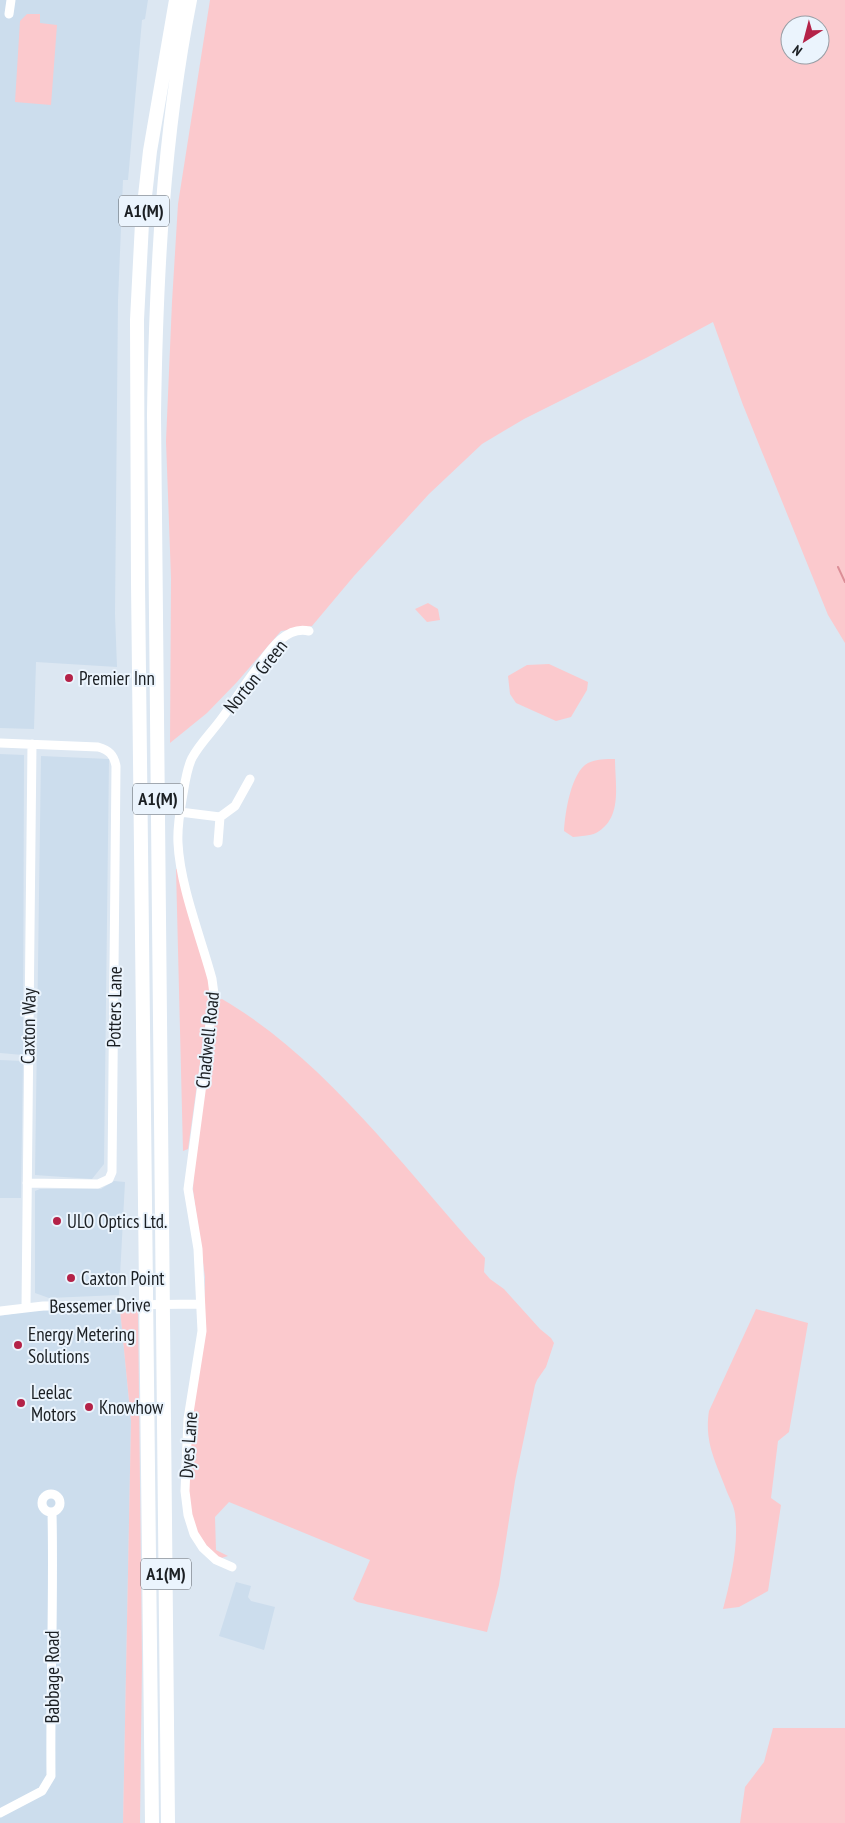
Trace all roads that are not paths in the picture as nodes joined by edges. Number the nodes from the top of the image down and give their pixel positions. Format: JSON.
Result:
{"nodes":[{"id":1,"x":11,"y":0,"type":"edge"},
{"id":2,"x":176,"y":0,"type":"edge"},
{"id":3,"x":190,"y":0,"type":"edge"},
{"id":4,"x":9,"y":14,"type":"dead end"},
{"id":5,"x":305,"y":631,"type":"dead end"},
{"id":6,"x":214,"y":728,"type":"joint"},
{"id":7,"x":0,"y":743,"type":"edge"},
{"id":8,"x":32,"y":744,"type":"junction"},
{"id":9,"x":250,"y":779,"type":"dead end"},
{"id":10,"x":180,"y":812,"type":"junction"},
{"id":11,"x":220,"y":817,"type":"junction"},
{"id":12,"x":218,"y":843,"type":"dead end"},
{"id":13,"x":27,"y":1183,"type":"junction"},
{"id":14,"x":200,"y":1304,"type":"junction"},
{"id":15,"x":26,"y":1307,"type":"junction"},
{"id":16,"x":0,"y":1311,"type":"edge"},
{"id":17,"x":52,"y":1512,"type":"dead end"},
{"id":18,"x":232,"y":1567,"type":"dead end"},
{"id":19,"x":0,"y":1813,"type":"edge"},
{"id":20,"x":152,"y":1823,"type":"edge"},
{"id":21,"x":168,"y":1823,"type":"edge"}],
"edges":[{"from":1,"to":4,"type":"street"},
{"from":2,"to":20,"type":"highway","number":"A1(M)"},
{"from":3,"to":21,"type":"highway","number":"A1(M)"},
{"from":5,"to":6,"type":"street","name":"Norton Green"},
{"from":6,"to":10,"type":"street","name":"Chadwell Road"},
{"from":7,"to":8,"type":"street"},
{"from":8,"to":13,"type":"street","name":"Caxton Way"},
{"from":8,"to":13,"type":"street","name":"Potters Lane"},
{"from":9,"to":11,"type":"street"},
{"from":10,"to":11,"type":"street"},
{"from":10,"to":14,"type":"street","name":"Chadwell Road"},
{"from":11,"to":12,"type":"street"},
{"from":13,"to":15,"type":"street","name":"Caxton Way"},
{"from":14,"to":15,"type":"street","name":"Bessemer Drive"},
{"from":14,"to":18,"type":"street","name":"Dyes Lane"},
{"from":15,"to":16,"type":"street","name":"Bessemer Drive"},
{"from":17,"to":19,"type":"street","name":"Babbage Road"}]}
